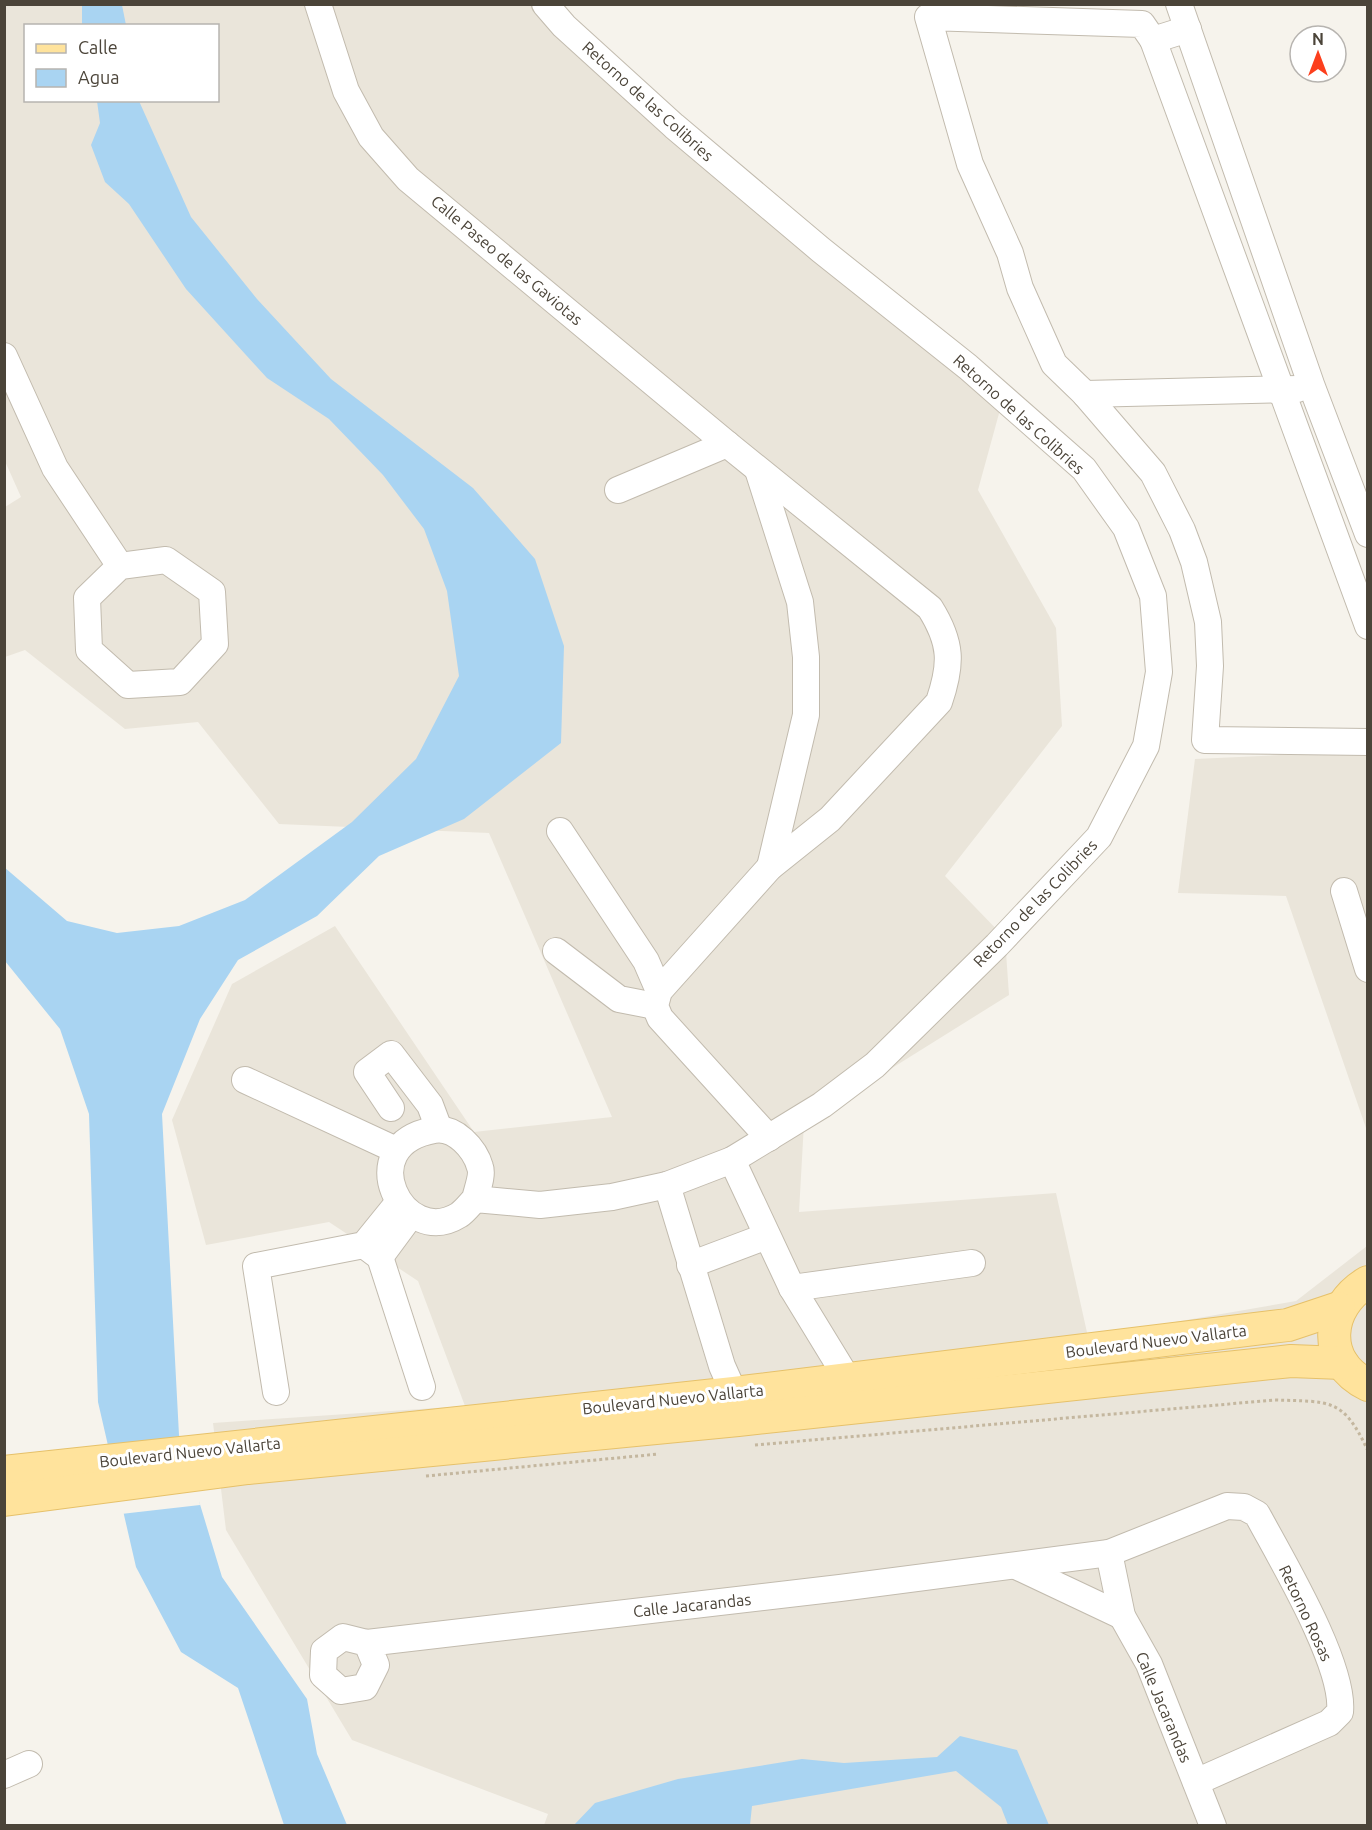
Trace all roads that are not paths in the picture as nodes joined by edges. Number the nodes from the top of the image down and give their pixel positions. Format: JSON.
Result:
{"nodes":[{"id":1,"x":318,"y":4,"type":"edge"},
{"id":2,"x":545,"y":4,"type":"edge"},
{"id":3,"x":1179,"y":4,"type":"edge"},
{"id":4,"x":1188,"y":29,"type":"junction"},
{"id":5,"x":1153,"y":40,"type":"junction"},
{"id":6,"x":4,"y":356,"type":"edge"},
{"id":7,"x":1312,"y":387,"type":"junction"},
{"id":8,"x":1281,"y":391,"type":"junction"},
{"id":9,"x":1085,"y":394,"type":"junction"},
{"id":10,"x":727,"y":444,"type":"junction"},
{"id":11,"x":758,"y":470,"type":"junction"},
{"id":12,"x":618,"y":490,"type":"dead end"},
{"id":13,"x":1368,"y":534,"type":"edge"},
{"id":14,"x":120,"y":566,"type":"junction"},
{"id":15,"x":1368,"y":626,"type":"edge"},
{"id":16,"x":1368,"y":742,"type":"edge"},
{"id":17,"x":560,"y":831,"type":"dead end"},
{"id":18,"x":770,"y":867,"type":"junction"},
{"id":19,"x":1344,"y":891,"type":"dead end"},
{"id":20,"x":556,"y":951,"type":"dead end"},
{"id":21,"x":1368,"y":969,"type":"edge"},
{"id":22,"x":657,"y":998,"type":"junction"},
{"id":23,"x":245,"y":1080,"type":"dead end"},
{"id":24,"x":391,"y":1108,"type":"dead end"},
{"id":25,"x":439,"y":1129,"type":"junction"},
{"id":26,"x":769,"y":1138,"type":"junction"},
{"id":27,"x":396,"y":1150,"type":"junction"},
{"id":28,"x":732,"y":1160,"type":"junction"},
{"id":29,"x":667,"y":1185,"type":"junction"},
{"id":30,"x":475,"y":1199,"type":"junction"},
{"id":31,"x":405,"y":1209,"type":"junction"},
{"id":32,"x":767,"y":1236,"type":"junction"},
{"id":33,"x":372,"y":1251,"type":"junction"},
{"id":34,"x":972,"y":1263,"type":"dead end"},
{"id":35,"x":690,"y":1265,"type":"junction"},
{"id":36,"x":1368,"y":1282,"type":"edge"},
{"id":37,"x":792,"y":1288,"type":"junction"},
{"id":38,"x":1339,"y":1308,"type":"junction"},
{"id":39,"x":1342,"y":1363,"type":"junction"},
{"id":40,"x":1368,"y":1384,"type":"edge"},
{"id":41,"x":422,"y":1387,"type":"dead end"},
{"id":42,"x":276,"y":1392,"type":"dead end"},
{"id":43,"x":849,"y":1393,"type":"junction"},
{"id":44,"x":742,"y":1420,"type":"junction"},
{"id":45,"x":4,"y":1472,"type":"edge"},
{"id":46,"x":79,"y":1477,"type":"junction"},
{"id":47,"x":4,"y":1500,"type":"edge"},
{"id":48,"x":1109,"y":1553,"type":"junction"},
{"id":49,"x":1016,"y":1566,"type":"junction"},
{"id":50,"x":1122,"y":1616,"type":"junction"},
{"id":51,"x":367,"y":1643,"type":"dead end"},
{"id":52,"x":29,"y":1764,"type":"dead end"},
{"id":53,"x":4,"y":1775,"type":"edge"},
{"id":54,"x":1196,"y":1782,"type":"junction"},
{"id":55,"x":1214,"y":1826,"type":"edge"}],
"edges":[{"from":1,"to":10,"type":"street","name":"Calle Paseo de las Gaviotas"},
{"from":2,"to":26,"type":"street","name":"Retorno de las Colibries"},
{"from":3,"to":4,"type":"street"},
{"from":4,"to":5,"type":"street"},
{"from":4,"to":7,"type":"street"},
{"from":5,"to":8,"type":"street"},
{"from":5,"to":9,"type":"street"},
{"from":6,"to":14,"type":"street"},
{"from":7,"to":8,"type":"street"},
{"from":7,"to":13,"type":"street"},
{"from":8,"to":9,"type":"street"},
{"from":8,"to":15,"type":"street"},
{"from":9,"to":16,"type":"street"},
{"from":10,"to":11,"type":"street","name":"Calle Paseo de las Gaviotas"},
{"from":10,"to":12,"type":"street"},
{"from":11,"to":18,"type":"street","name":"Calle Paseo de las Gaviotas"},
{"from":11,"to":18,"type":"street","name":"Calle Paseo de las Gaviotas"},
{"from":14,"to":14,"type":"street"},
{"from":17,"to":22,"type":"street"},
{"from":18,"to":22,"type":"street","name":"Calle Paseo de las Gaviotas"},
{"from":19,"to":21,"type":"street"},
{"from":20,"to":22,"type":"street"},
{"from":22,"to":26,"type":"street"},
{"from":23,"to":27,"type":"street"},
{"from":24,"to":25,"type":"street"},
{"from":25,"to":27,"type":"street"},
{"from":25,"to":30,"type":"street"},
{"from":26,"to":28,"type":"street","name":"Retorno de las Colibries"},
{"from":27,"to":31,"type":"street"},
{"from":28,"to":29,"type":"street","name":"Retorno de las Colibries"},
{"from":28,"to":32,"type":"street"},
{"from":29,"to":30,"type":"street","name":"Retorno de las Colibries"},
{"from":29,"to":35,"type":"street"},
{"from":30,"to":31,"type":"street"},
{"from":31,"to":33,"type":"street"},
{"from":32,"to":35,"type":"street"},
{"from":32,"to":37,"type":"street"},
{"from":33,"to":41,"type":"street"},
{"from":33,"to":42,"type":"street"},
{"from":34,"to":37,"type":"street"},
{"from":35,"to":44,"type":"street"},
{"from":36,"to":38,"type":"main road","name":"Boulevard Nuevo Vallarta"},
{"from":37,"to":43,"type":"street"},
{"from":38,"to":39,"type":"main road"},
{"from":38,"to":43,"type":"main road","name":"Boulevard Nuevo Vallarta"},
{"from":39,"to":40,"type":"main road"},
{"from":39,"to":43,"type":"main road","name":"Boulevard Nuevo Vallarta"},
{"from":43,"to":44,"type":"main road","name":"Boulevard Nuevo Vallarta"},
{"from":44,"to":46,"type":"main road","name":"Boulevard Nuevo Vallarta"},
{"from":45,"to":46,"type":"main road","name":"Boulevard Nuevo Vallarta"},
{"from":46,"to":47,"type":"main road","name":"Boulevard Nuevo Vallarta"},
{"from":48,"to":49,"type":"street","name":"Calle Jacarandas"},
{"from":48,"to":50,"type":"street","name":"Calle Jacarandas"},
{"from":48,"to":54,"type":"street","name":"Retorno Rosas"},
{"from":49,"to":50,"type":"street"},
{"from":49,"to":51,"type":"street","name":"Calle Jacarandas"},
{"from":50,"to":54,"type":"street","name":"Calle Jacarandas"},
{"from":52,"to":53,"type":"street"},
{"from":54,"to":55,"type":"street","name":"Calle Jacarandas"}]}
